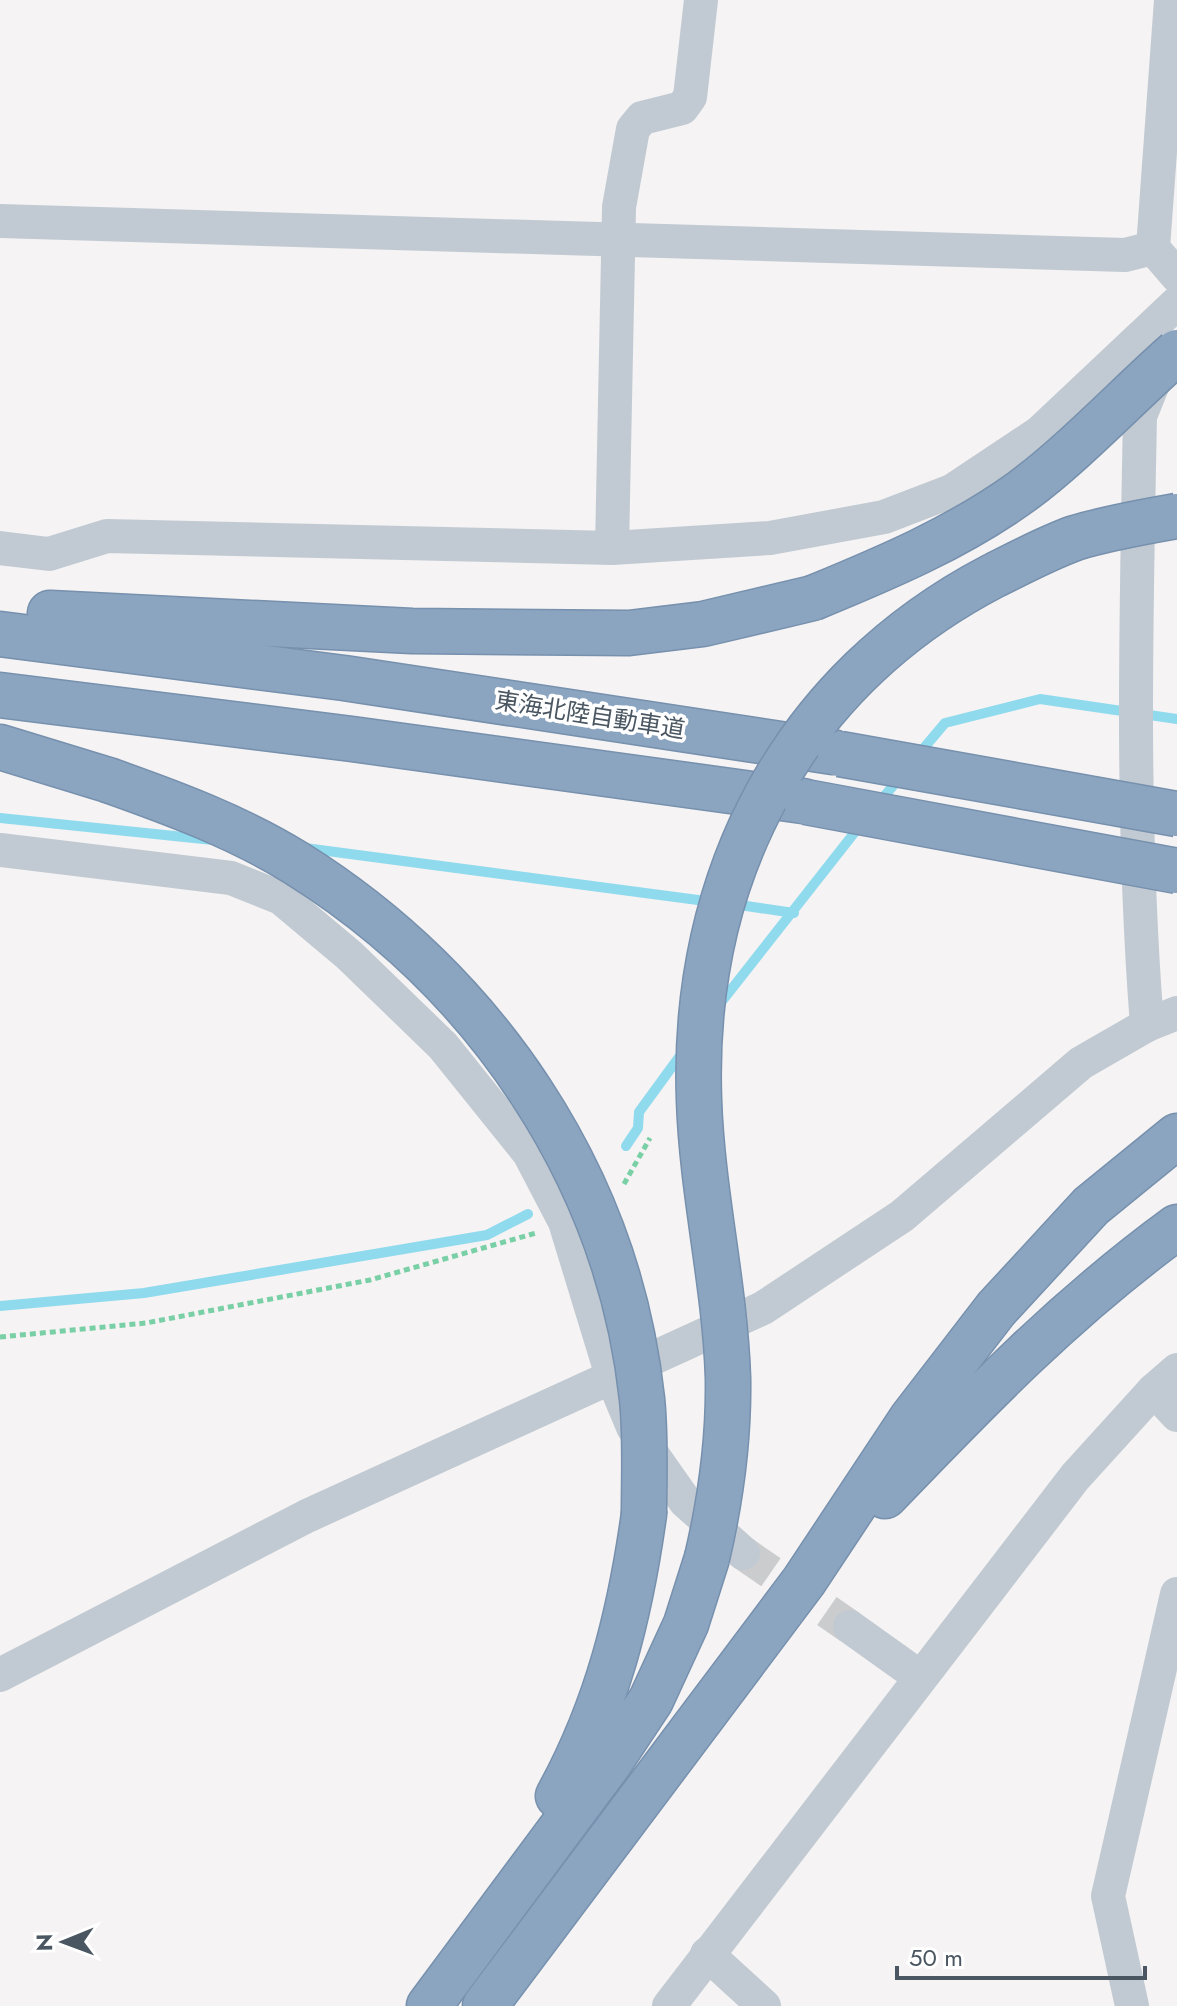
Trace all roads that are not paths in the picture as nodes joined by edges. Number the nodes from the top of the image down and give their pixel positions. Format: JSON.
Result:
{"nodes":[{"id":1,"x":701,"y":0,"type":"edge"},
{"id":2,"x":1171,"y":0,"type":"edge"},
{"id":3,"x":0,"y":221,"type":"edge"},
{"id":4,"x":620,"y":241,"type":"junction"},
{"id":5,"x":1153,"y":248,"type":"junction"},
{"id":6,"x":1177,"y":276,"type":"edge"},
{"id":7,"x":1177,"y":303,"type":"edge"},
{"id":8,"x":1177,"y":324,"type":"edge"},
{"id":9,"x":1177,"y":352,"type":"edge"},
{"id":10,"x":1177,"y":516,"type":"edge"},
{"id":11,"x":0,"y":548,"type":"edge"},
{"id":12,"x":612,"y":548,"type":"junction"},
{"id":13,"x":0,"y":610,"type":"edge"},
{"id":14,"x":0,"y":634,"type":"edge"},
{"id":15,"x":0,"y":695,"type":"edge"},
{"id":16,"x":0,"y":747,"type":"edge"},
{"id":17,"x":1177,"y":814,"type":"edge"},
{"id":18,"x":0,"y":850,"type":"edge"},
{"id":19,"x":1177,"y":871,"type":"edge"},
{"id":20,"x":1162,"y":1019,"type":"edge"},
{"id":21,"x":1172,"y":1140,"type":"edge"},
{"id":22,"x":1177,"y":1227,"type":"edge"},
{"id":23,"x":613,"y":1379,"type":"junction"},
{"id":24,"x":1165,"y":1380,"type":"edge"},
{"id":25,"x":1177,"y":1415,"type":"edge"},
{"id":26,"x":725,"y":1556,"type":"junction"},
{"id":27,"x":804,"y":1581,"type":"junction"},
{"id":28,"x":1177,"y":1594,"type":"edge"},
{"id":29,"x":850,"y":1627,"type":"tunnel mouth"},
{"id":30,"x":0,"y":1675,"type":"edge"},
{"id":31,"x":920,"y":1677,"type":"junction"},
{"id":32,"x":482,"y":1935,"type":"junction"},
{"id":33,"x":707,"y":1954,"type":"junction"},
{"id":34,"x":429,"y":2006,"type":"edge"},
{"id":35,"x":485,"y":2006,"type":"edge"},
{"id":36,"x":669,"y":2006,"type":"edge"},
{"id":37,"x":764,"y":2006,"type":"edge"},
{"id":38,"x":1132,"y":2006,"type":"edge"}],
"edges":[{"from":1,"to":4,"type":"street"},
{"from":2,"to":5,"type":"street"},
{"from":3,"to":4,"type":"street"},
{"from":4,"to":5,"type":"street"},
{"from":4,"to":12,"type":"street"},
{"from":5,"to":6,"type":"street"},
{"from":7,"to":12,"type":"street"},
{"from":8,"to":20,"type":"street"},
{"from":9,"to":13,"type":"highway","bridge":true},
{"from":10,"to":26,"type":"highway","bridge":true},
{"from":11,"to":12,"type":"street"},
{"from":14,"to":17,"type":"highway","name":"東海北陸自動車道","bridge":true},
{"from":15,"to":19,"type":"highway","bridge":true},
{"from":16,"to":32,"type":"highway","bridge":true},
{"from":18,"to":23,"type":"street"},
{"from":20,"to":23,"type":"street"},
{"from":21,"to":27,"type":"highway"},
{"from":22,"to":27,"type":"highway"},
{"from":23,"to":26,"type":"street"},
{"from":23,"to":30,"type":"street"},
{"from":24,"to":25,"type":"street"},
{"from":24,"to":31,"type":"street"},
{"from":26,"to":32,"type":"highway"},
{"from":27,"to":35,"type":"highway"},
{"from":28,"to":38,"type":"street"},
{"from":29,"to":31,"type":"street"},
{"from":31,"to":33,"type":"street"},
{"from":32,"to":34,"type":"highway"},
{"from":33,"to":36,"type":"street"},
{"from":33,"to":37,"type":"street"}]}
